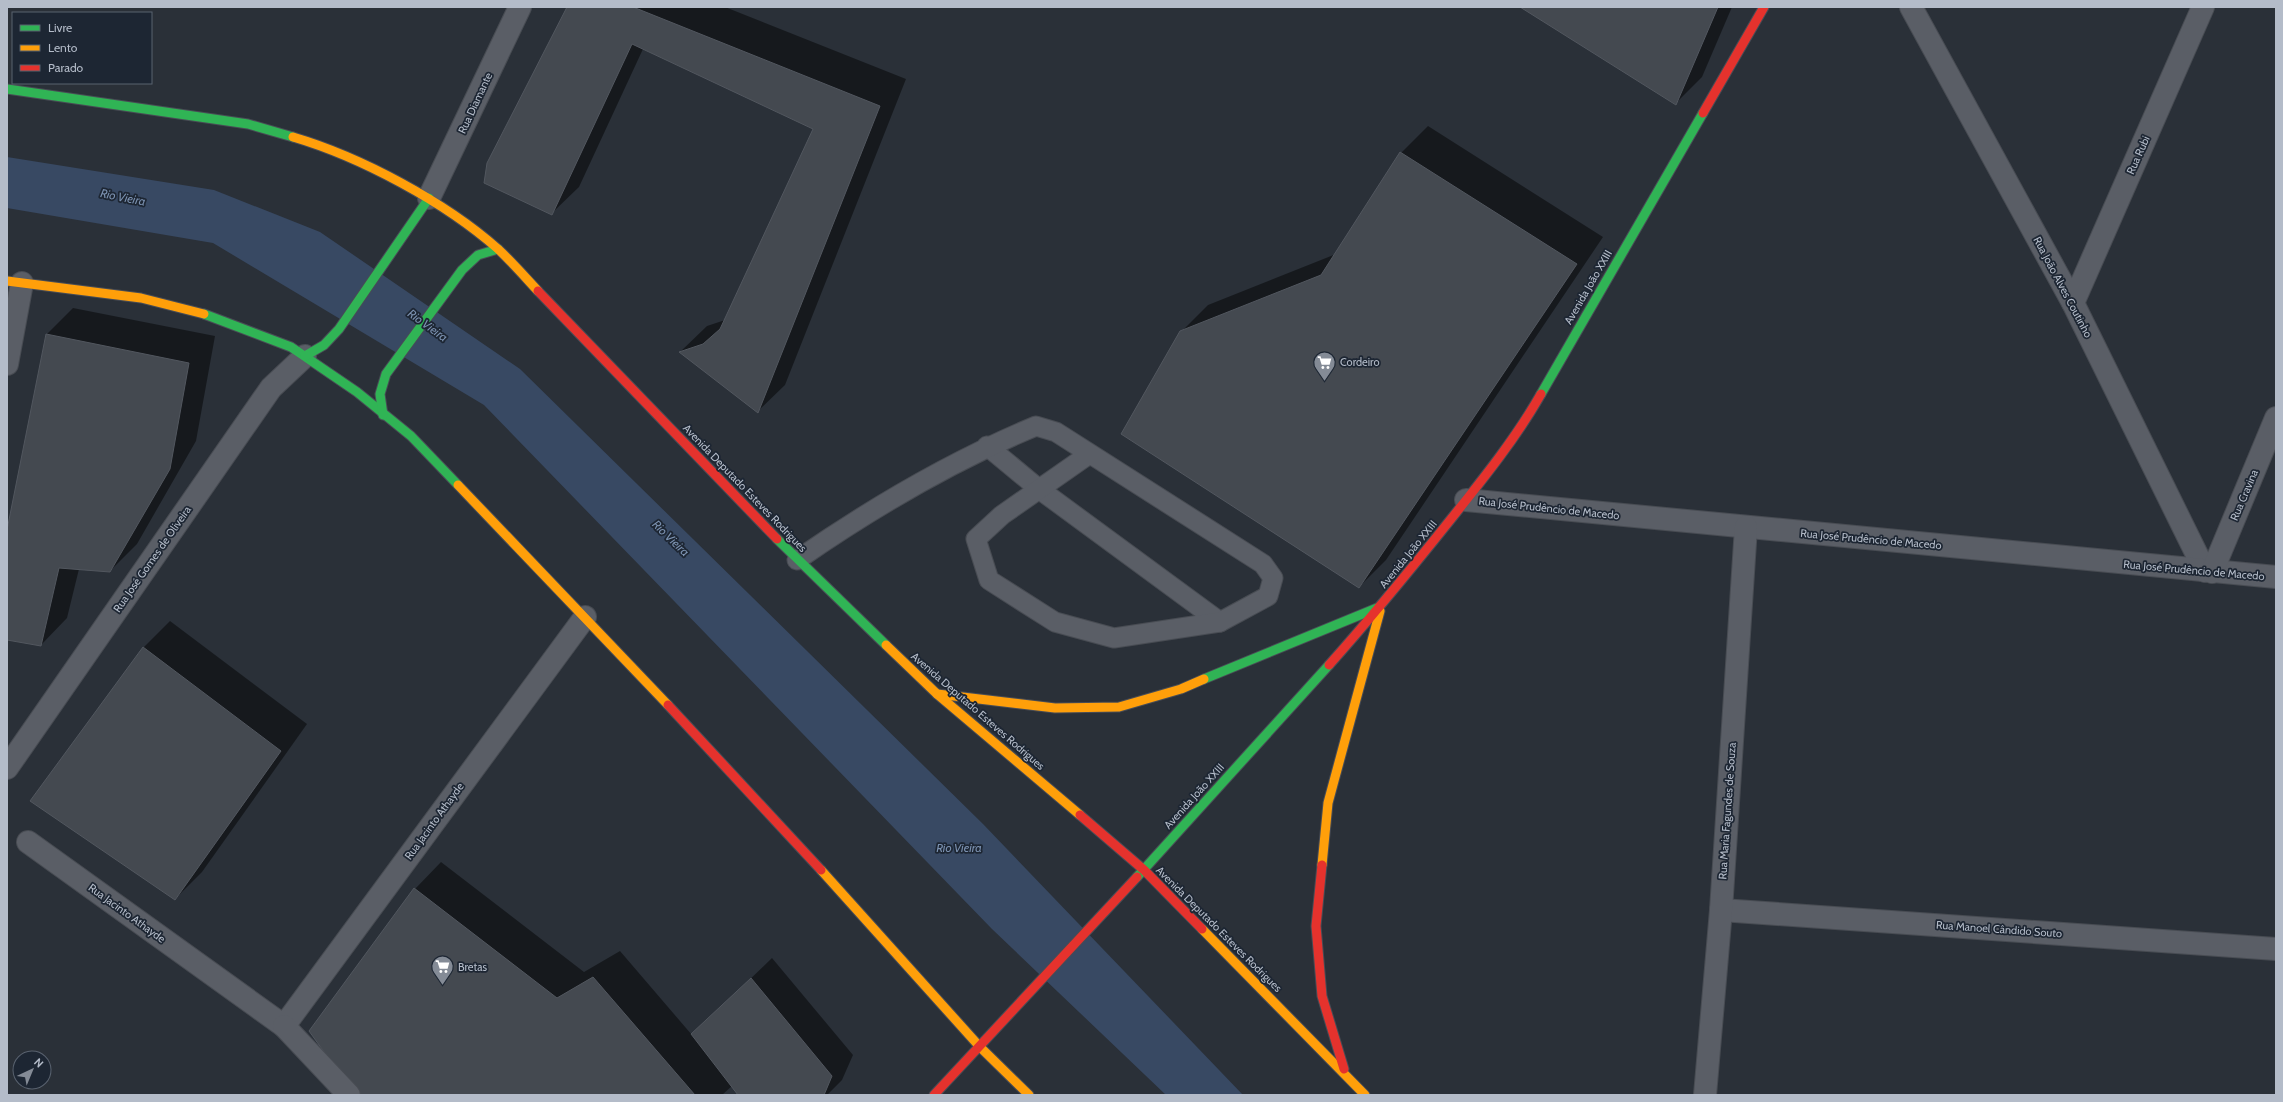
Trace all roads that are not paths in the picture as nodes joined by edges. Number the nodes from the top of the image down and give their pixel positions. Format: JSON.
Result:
{"nodes":[{"id":1,"x":520,"y":7,"type":"edge"},
{"id":2,"x":1764,"y":7,"type":"edge"},
{"id":3,"x":1911,"y":7,"type":"edge"},
{"id":4,"x":2204,"y":7,"type":"edge"},
{"id":5,"x":7,"y":89,"type":"edge"},
{"id":6,"x":429,"y":198,"type":"junction"},
{"id":7,"x":498,"y":249,"type":"junction"},
{"id":8,"x":14,"y":282,"type":"edge"},
{"id":9,"x":2074,"y":303,"type":"junction"},
{"id":10,"x":305,"y":356,"type":"junction"},
{"id":11,"x":7,"y":364,"type":"edge"},
{"id":12,"x":383,"y":414,"type":"junction"},
{"id":13,"x":2276,"y":418,"type":"edge"},
{"id":14,"x":987,"y":446,"type":"junction"},
{"id":15,"x":1088,"y":454,"type":"junction"},
{"id":16,"x":1039,"y":489,"type":"junction"},
{"id":17,"x":1466,"y":500,"type":"junction"},
{"id":18,"x":1746,"y":527,"type":"junction"},
{"id":19,"x":797,"y":560,"type":"junction"},
{"id":20,"x":2208,"y":571,"type":"junction"},
{"id":21,"x":2276,"y":577,"type":"edge"},
{"id":22,"x":1382,"y":606,"type":"junction"},
{"id":23,"x":585,"y":617,"type":"junction"},
{"id":24,"x":1220,"y":622,"type":"junction"},
{"id":25,"x":937,"y":694,"type":"junction"},
{"id":26,"x":7,"y":768,"type":"edge"},
{"id":27,"x":28,"y":842,"type":"dead end"},
{"id":28,"x":1144,"y":870,"type":"junction"},
{"id":29,"x":1721,"y":910,"type":"junction"},
{"id":30,"x":2276,"y":949,"type":"edge"},
{"id":31,"x":284,"y":1026,"type":"junction"},
{"id":32,"x":980,"y":1047,"type":"junction"},
{"id":33,"x":1344,"y":1071,"type":"junction"},
{"id":34,"x":349,"y":1095,"type":"edge"},
{"id":35,"x":934,"y":1095,"type":"edge"},
{"id":36,"x":1029,"y":1095,"type":"edge"},
{"id":37,"x":1365,"y":1095,"type":"edge"},
{"id":38,"x":1705,"y":1095,"type":"edge"}],
"edges":[{"from":1,"to":6,"type":"street","name":"Rua Diamante"},
{"from":2,"to":17,"type":"main road","name":"Avenida João XXIII"},
{"from":3,"to":9,"type":"street","name":"Rua João Alves Coutinho"},
{"from":4,"to":9,"type":"street","name":"Rua Rubi"},
{"from":5,"to":6,"type":"main road","name":"Avenida Deputado Esteves Rodrigues"},
{"from":6,"to":7,"type":"main road","name":"Avenida Deputado Esteves Rodrigues"},
{"from":6,"to":10,"type":"main road"},
{"from":7,"to":12,"type":"main road"},
{"from":7,"to":19,"type":"main road","name":"Avenida Deputado Esteves Rodrigues"},
{"from":8,"to":10,"type":"main road"},
{"from":8,"to":11,"type":"street"},
{"from":9,"to":20,"type":"street","name":"Rua João Alves Coutinho"},
{"from":10,"to":12,"type":"main road"},
{"from":10,"to":26,"type":"street","name":"Rua José Gomes de Oliveira"},
{"from":12,"to":23,"type":"main road"},
{"from":13,"to":20,"type":"street","name":"Rua Cravina"},
{"from":14,"to":15,"type":"lane"},
{"from":14,"to":16,"type":"lane"},
{"from":14,"to":19,"type":"lane"},
{"from":15,"to":16,"type":"lane"},
{"from":15,"to":24,"type":"lane"},
{"from":16,"to":24,"type":"lane"},
{"from":16,"to":24,"type":"lane"},
{"from":17,"to":18,"type":"street","name":"Rua José Prudêncio de Macedo"},
{"from":17,"to":22,"type":"main road","name":"Avenida João XXIII"},
{"from":18,"to":20,"type":"street","name":"Rua José Prudêncio de Macedo"},
{"from":18,"to":29,"type":"street","name":"Rua Maria Fagundes de Souza"},
{"from":19,"to":25,"type":"main road","name":"Avenida Deputado Esteves Rodrigues"},
{"from":20,"to":21,"type":"street","name":"Rua José Prudêncio de Macedo"},
{"from":22,"to":25,"type":"main road"},
{"from":22,"to":28,"type":"main road","name":"Avenida João XXIII"},
{"from":22,"to":33,"type":"main road"},
{"from":23,"to":31,"type":"street","name":"Rua Jacinto Athayde"},
{"from":23,"to":32,"type":"main road"},
{"from":25,"to":28,"type":"main road","name":"Avenida Deputado Esteves Rodrigues"},
{"from":27,"to":31,"type":"street","name":"Rua Jacinto Athayde"},
{"from":28,"to":32,"type":"main road","name":"Avenida João XXIII"},
{"from":28,"to":33,"type":"main road","name":"Avenida Deputado Esteves Rodrigues"},
{"from":29,"to":30,"type":"street","name":"Rua Manoel Cândido Souto"},
{"from":29,"to":38,"type":"street","name":"Rua Maria Fagundes de Souza"},
{"from":31,"to":34,"type":"street","name":"Rua Jacinto Athayde"},
{"from":32,"to":35,"type":"main road","name":"Avenida João XXIII"},
{"from":32,"to":36,"type":"main road"},
{"from":33,"to":37,"type":"main road","name":"Avenida Deputado Esteves Rodrigues"}]}
